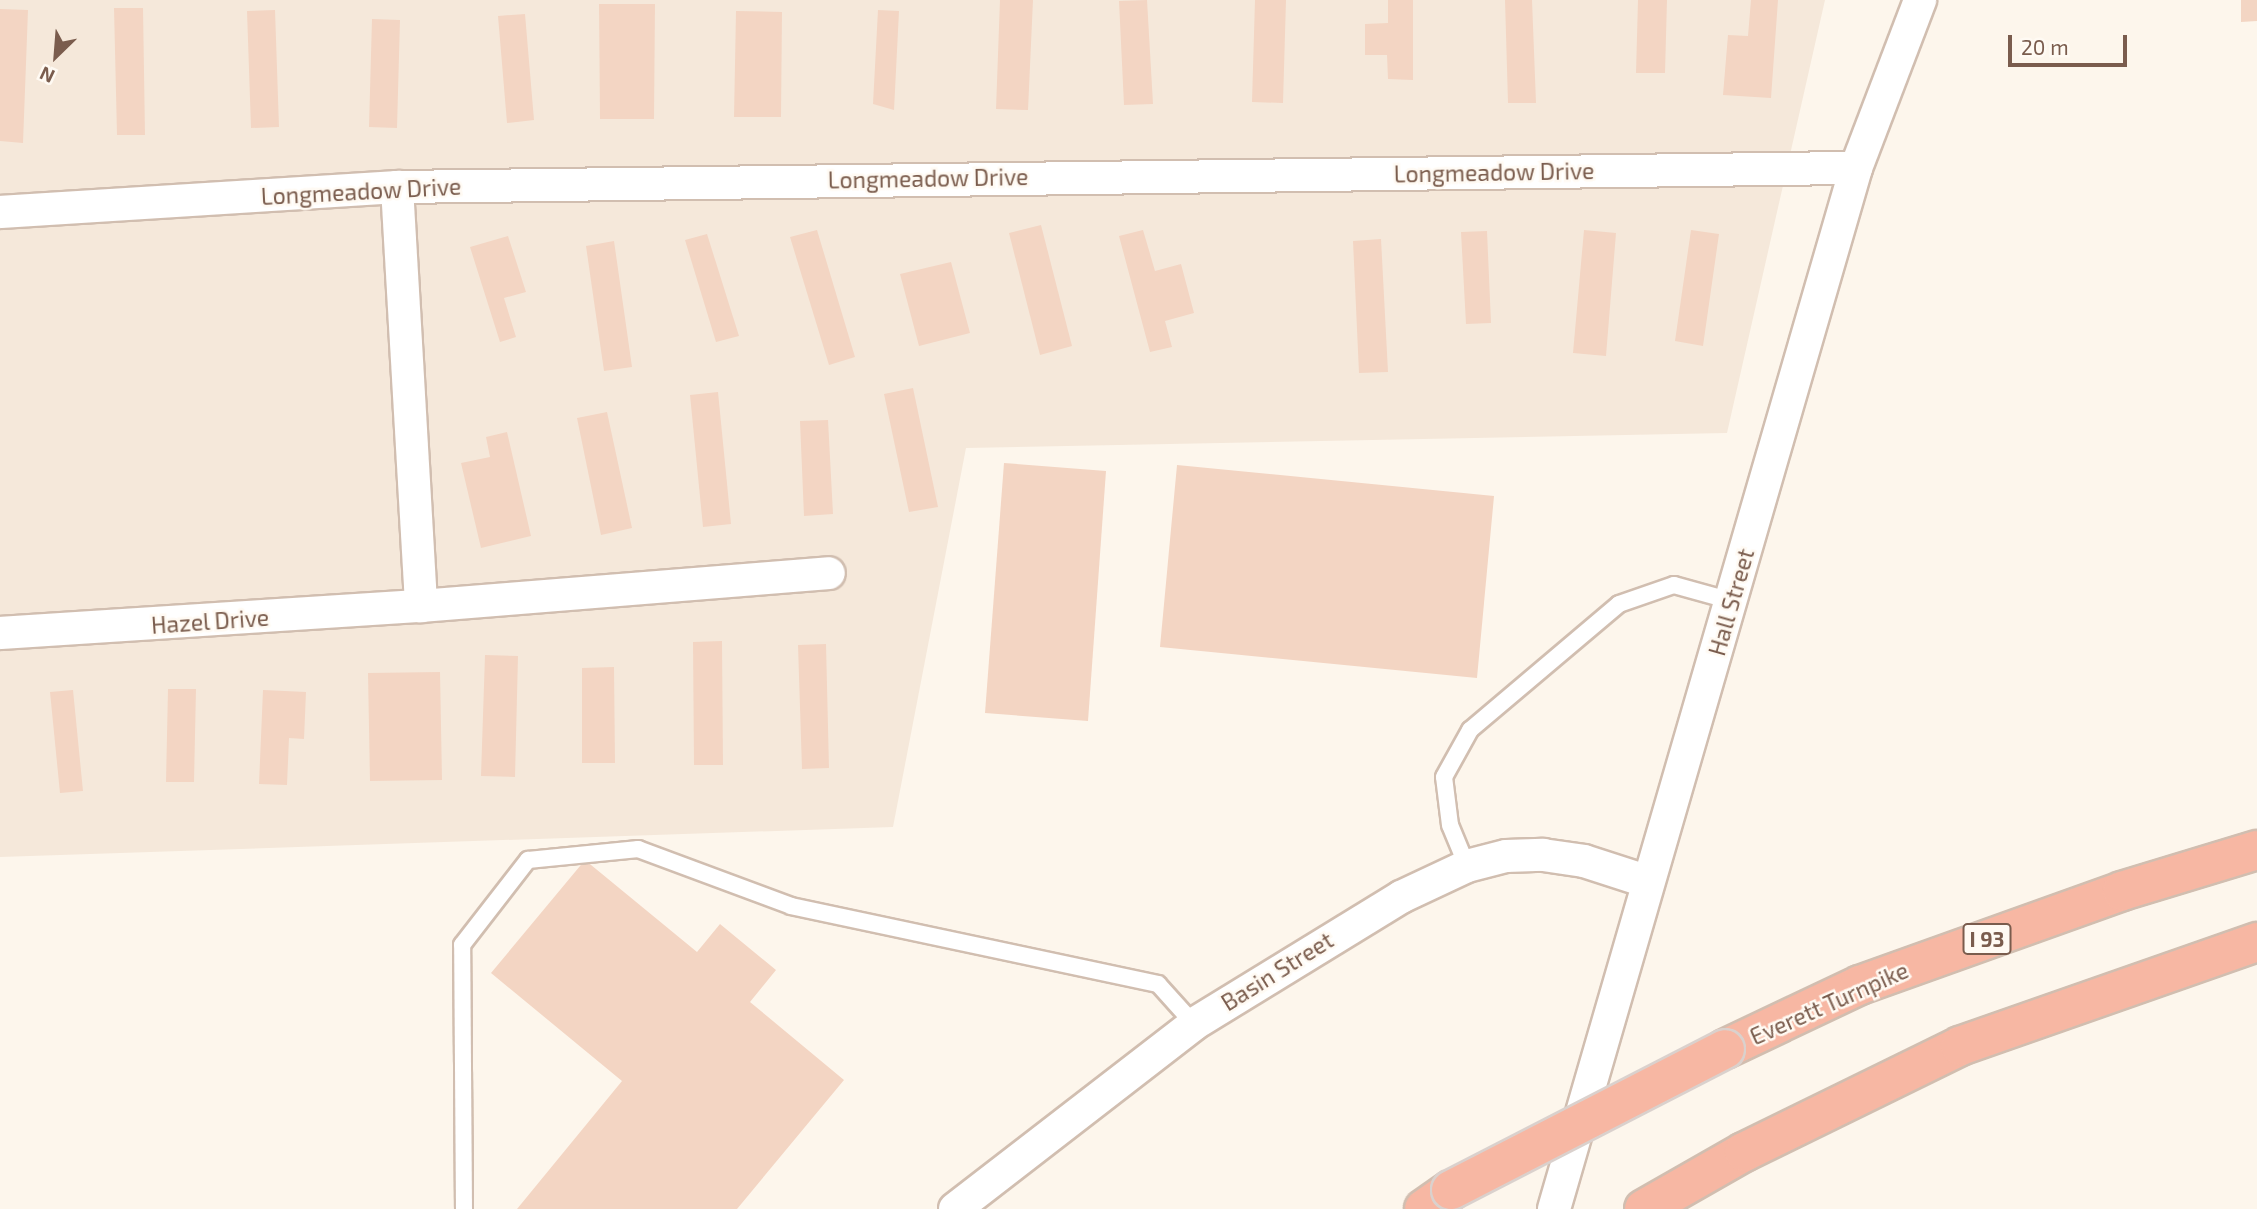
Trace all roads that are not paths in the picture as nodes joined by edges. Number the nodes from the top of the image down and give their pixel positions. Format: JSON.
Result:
{"nodes":[{"id":1,"x":1920,"y":0,"type":"edge"},
{"id":2,"x":1856,"y":168,"type":"junction"},
{"id":3,"x":397,"y":187,"type":"junction"},
{"id":4,"x":0,"y":212,"type":"edge"},
{"id":5,"x":829,"y":573,"type":"dead end"},
{"id":6,"x":1732,"y":601,"type":"junction"},
{"id":7,"x":421,"y":606,"type":"junction"},
{"id":8,"x":0,"y":633,"type":"edge"},
{"id":9,"x":2257,"y":850,"type":"edge"},
{"id":10,"x":1467,"y":866,"type":"junction"},
{"id":11,"x":1646,"y":881,"type":"junction"},
{"id":12,"x":2257,"y":942,"type":"edge"},
{"id":13,"x":1194,"y":1024,"type":"junction"},
{"id":14,"x":1438,"y":1199,"type":"edge"},
{"id":15,"x":464,"y":1209,"type":"edge"},
{"id":16,"x":955,"y":1209,"type":"edge"},
{"id":17,"x":1554,"y":1209,"type":"edge"},
{"id":18,"x":1644,"y":1209,"type":"edge"}],
"edges":[{"from":1,"to":2,"type":"street","name":"Hall Street"},
{"from":2,"to":3,"type":"street","name":"Longmeadow Drive"},
{"from":2,"to":6,"type":"street","name":"Hall Street"},
{"from":3,"to":4,"type":"street","name":"Longmeadow Drive"},
{"from":3,"to":7,"type":"street"},
{"from":5,"to":7,"type":"street","name":"Hazel Drive"},
{"from":6,"to":10,"type":"lane"},
{"from":6,"to":11,"type":"street","name":"Hall Street"},
{"from":7,"to":8,"type":"street","name":"Hazel Drive"},
{"from":9,"to":14,"type":"highway","name":"Everett Turnpike","number":"I 93","bridge":true},
{"from":10,"to":11,"type":"street","name":"Basin Street"},
{"from":10,"to":13,"type":"street","name":"Basin Street"},
{"from":11,"to":17,"type":"street","name":"Hall Street"},
{"from":12,"to":18,"type":"highway"},
{"from":13,"to":15,"type":"lane"},
{"from":13,"to":16,"type":"street","name":"Basin Street"}]}
